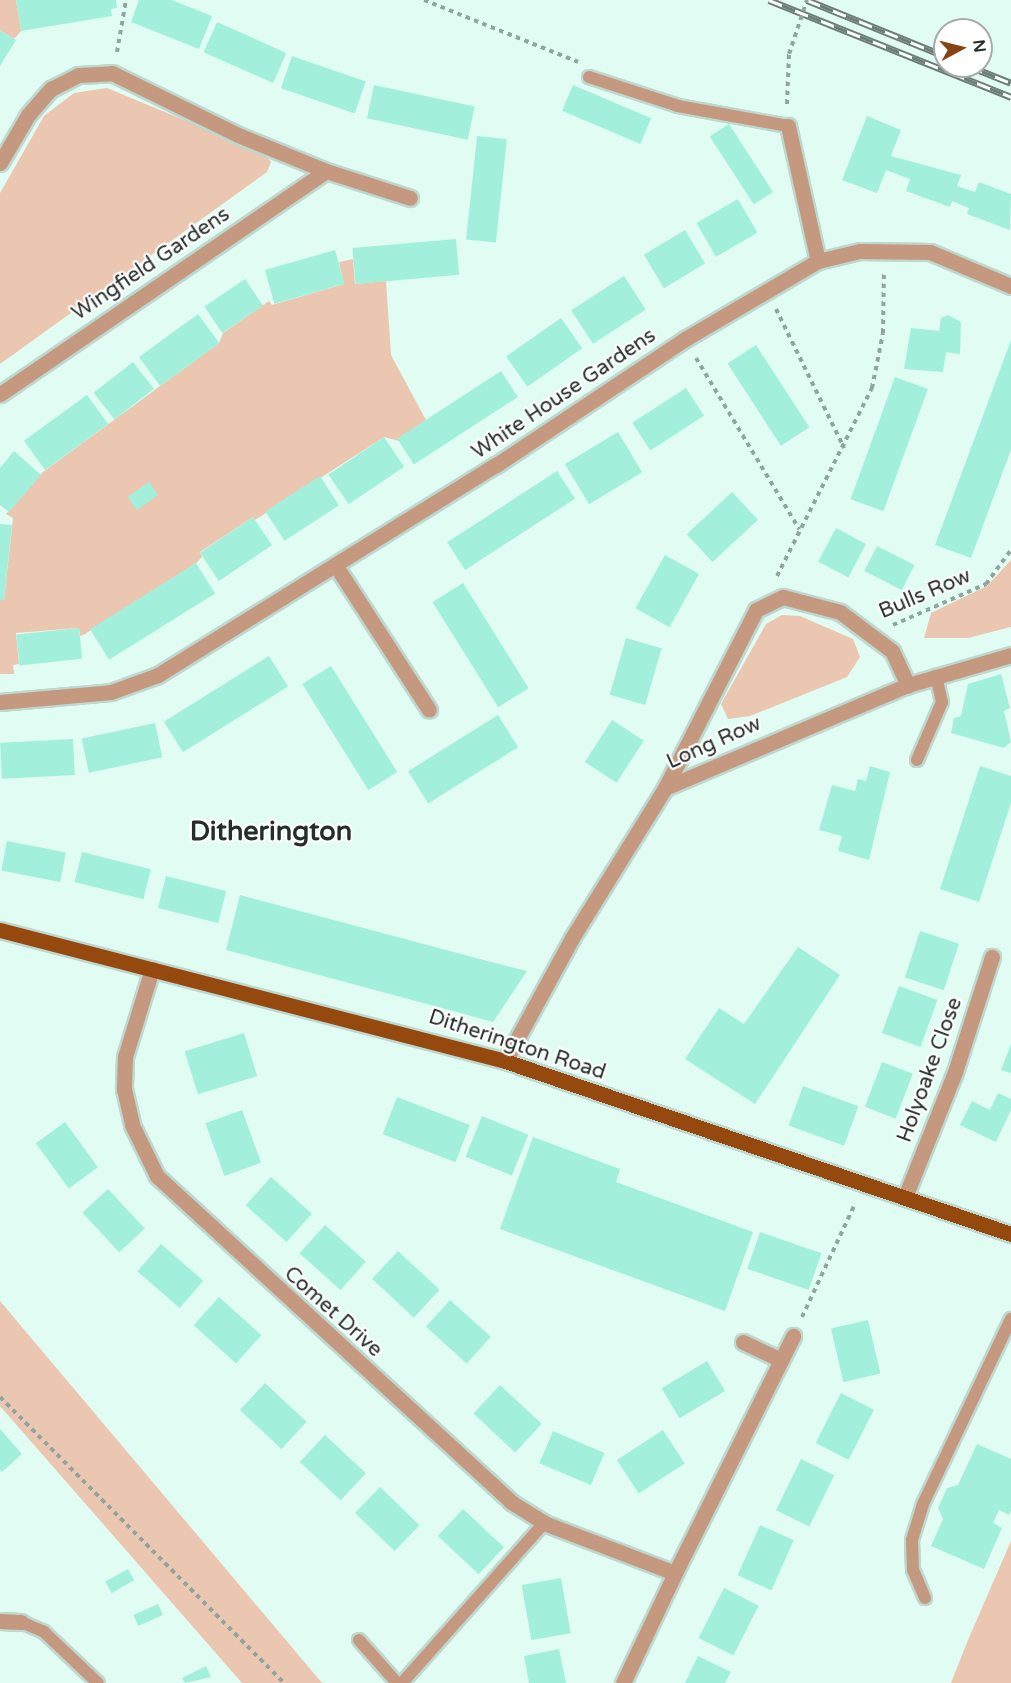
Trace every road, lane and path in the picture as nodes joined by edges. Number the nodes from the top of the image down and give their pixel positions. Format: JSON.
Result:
{"nodes":[{"id":1,"x":126,"y":0,"type":"edge"},
{"id":2,"x":424,"y":0,"type":"edge"},
{"id":3,"x":807,"y":0,"type":"edge"},
{"id":4,"x":112,"y":73,"type":"junction"},
{"id":5,"x":589,"y":77,"type":"joint"},
{"id":6,"x":788,"y":126,"type":"junction"},
{"id":7,"x":0,"y":163,"type":"edge"},
{"id":8,"x":326,"y":171,"type":"junction"},
{"id":9,"x":410,"y":198,"type":"dead end"},
{"id":10,"x":883,"y":249,"type":"junction"},
{"id":11,"x":818,"y":261,"type":"junction"},
{"id":12,"x":1011,"y":286,"type":"edge"},
{"id":13,"x":766,"y":289,"type":"junction"},
{"id":14,"x":685,"y":339,"type":"junction"},
{"id":15,"x":0,"y":394,"type":"edge"},
{"id":16,"x":844,"y":449,"type":"junction"},
{"id":17,"x":799,"y":529,"type":"junction"},
{"id":18,"x":1011,"y":550,"type":"edge"},
{"id":19,"x":336,"y":566,"type":"junction"},
{"id":20,"x":783,"y":597,"type":"junction"},
{"id":21,"x":870,"y":634,"type":"junction"},
{"id":22,"x":1011,"y":655,"type":"edge"},
{"id":23,"x":936,"y":676,"type":"junction"},
{"id":24,"x":908,"y":685,"type":"junction"},
{"id":25,"x":0,"y":702,"type":"edge"},
{"id":26,"x":429,"y":710,"type":"dead end"},
{"id":27,"x":917,"y":760,"type":"dead end"},
{"id":28,"x":665,"y":788,"type":"junction"},
{"id":29,"x":0,"y":930,"type":"edge"},
{"id":30,"x":992,"y":957,"type":"dead end"},
{"id":31,"x":152,"y":969,"type":"junction"},
{"id":32,"x":506,"y":1061,"type":"junction"},
{"id":33,"x":865,"y":1184,"type":"junction"},
{"id":34,"x":905,"y":1197,"type":"junction"},
{"id":35,"x":1011,"y":1234,"type":"edge"},
{"id":36,"x":1011,"y":1319,"type":"edge"},
{"id":37,"x":793,"y":1336,"type":"joint"},
{"id":38,"x":743,"y":1342,"type":"dead end"},
{"id":39,"x":781,"y":1360,"type":"junction"},
{"id":40,"x":0,"y":1396,"type":"edge"},
{"id":41,"x":544,"y":1523,"type":"junction"},
{"id":42,"x":675,"y":1573,"type":"junction"},
{"id":43,"x":925,"y":1598,"type":"dead end"},
{"id":44,"x":0,"y":1621,"type":"edge"},
{"id":45,"x":21,"y":1622,"type":"joint"},
{"id":46,"x":359,"y":1640,"type":"dead end"},
{"id":47,"x":98,"y":1683,"type":"edge"},
{"id":48,"x":284,"y":1683,"type":"edge"},
{"id":49,"x":397,"y":1683,"type":"edge"},
{"id":50,"x":402,"y":1683,"type":"edge"},
{"id":51,"x":623,"y":1683,"type":"edge"}],
"edges":[{"from":1,"to":4,"type":"path"},
{"from":2,"to":5,"type":"path"},
{"from":3,"to":6,"type":"path","bridge":true},
{"from":4,"to":7,"type":"street"},
{"from":4,"to":8,"type":"street"},
{"from":5,"to":6,"type":"lane"},
{"from":6,"to":11,"type":"street"},
{"from":8,"to":9,"type":"street"},
{"from":8,"to":15,"type":"street","name":"Wingfield Gardens"},
{"from":10,"to":11,"type":"street","name":"White House Gardens"},
{"from":10,"to":12,"type":"street","name":"White House Gardens"},
{"from":10,"to":16,"type":"path"},
{"from":11,"to":13,"type":"street","name":"White House Gardens"},
{"from":13,"to":14,"type":"street","name":"White House Gardens"},
{"from":13,"to":16,"type":"path"},
{"from":14,"to":17,"type":"path"},
{"from":14,"to":19,"type":"street","name":"White House Gardens"},
{"from":16,"to":17,"type":"path"},
{"from":17,"to":20,"type":"path"},
{"from":18,"to":21,"type":"path","name":"Bulls Row"},
{"from":19,"to":25,"type":"street","name":"White House Gardens"},
{"from":19,"to":26,"type":"street"},
{"from":20,"to":21,"type":"street"},
{"from":20,"to":28,"type":"street"},
{"from":21,"to":24,"type":"street"},
{"from":22,"to":23,"type":"street","name":"Long Row"},
{"from":23,"to":24,"type":"street","name":"Long Row"},
{"from":23,"to":27,"type":"lane"},
{"from":24,"to":28,"type":"street","name":"Long Row"},
{"from":28,"to":32,"type":"street","name":"Long Row"},
{"from":29,"to":31,"type":"main road","name":"Ditherington Road"},
{"from":30,"to":34,"type":"street","name":"Holyoake Close"},
{"from":31,"to":32,"type":"main road","name":"Ditherington Road"},
{"from":31,"to":41,"type":"street","name":"Comet Drive"},
{"from":32,"to":33,"type":"main road","name":"Ditherington Road"},
{"from":33,"to":34,"type":"main road","name":"Ditherington Road"},
{"from":33,"to":37,"type":"path"},
{"from":34,"to":35,"type":"main road","name":"Ditherington Road"},
{"from":36,"to":43,"type":"lane"},
{"from":37,"to":39,"type":"street"},
{"from":38,"to":39,"type":"street"},
{"from":39,"to":42,"type":"street"},
{"from":40,"to":48,"type":"path"},
{"from":41,"to":42,"type":"street","name":"Comet Drive"},
{"from":41,"to":50,"type":"lane"},
{"from":42,"to":51,"type":"street"},
{"from":44,"to":45,"type":"street"},
{"from":45,"to":47,"type":"lane"},
{"from":46,"to":49,"type":"lane"}]}
